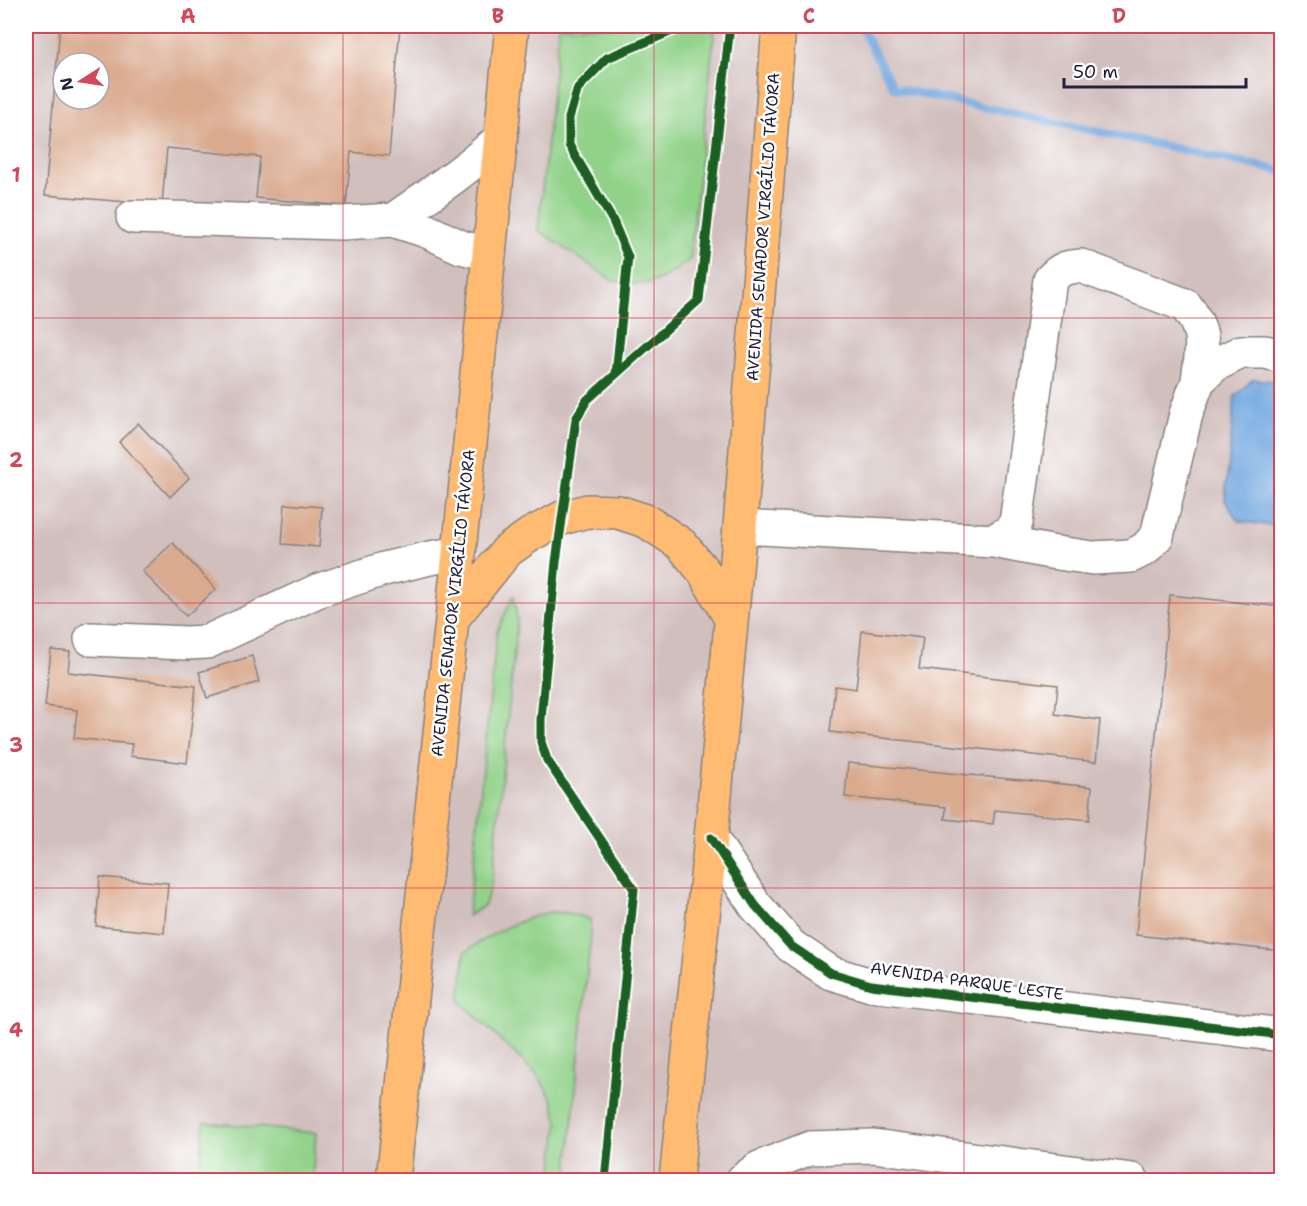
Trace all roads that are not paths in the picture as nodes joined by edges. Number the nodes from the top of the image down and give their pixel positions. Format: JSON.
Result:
{"nodes":[{"id":1,"x":512,"y":26,"type":"edge"},
{"id":2,"x":779,"y":26,"type":"edge"},
{"id":3,"x":501,"y":138,"type":"junction"},
{"id":4,"x":134,"y":217,"type":"dead end"},
{"id":5,"x":393,"y":220,"type":"junction"},
{"id":6,"x":489,"y":254,"type":"junction"},
{"id":7,"x":1281,"y":356,"type":"edge"},
{"id":8,"x":1198,"y":381,"type":"junction"},
{"id":9,"x":740,"y":527,"type":"junction"},
{"id":10,"x":994,"y":541,"type":"junction"},
{"id":11,"x":459,"y":553,"type":"junction"},
{"id":12,"x":730,"y":617,"type":"junction"},
{"id":13,"x":452,"y":619,"type":"junction"},
{"id":14,"x":91,"y":639,"type":"dead end"},
{"id":15,"x":711,"y":838,"type":"junction"},
{"id":16,"x":1281,"y":1035,"type":"edge"},
{"id":17,"x":393,"y":1180,"type":"edge"},
{"id":18,"x":676,"y":1180,"type":"edge"},
{"id":19,"x":743,"y":1180,"type":"edge"},
{"id":20,"x":1132,"y":1180,"type":"edge"}],
"edges":[{"from":1,"to":3,"type":"main road","name":"AVENIDA SENADOR VIRGÍLIO TÁVORA"},
{"from":2,"to":9,"type":"main road","name":"AVENIDA SENADOR VIRGÍLIO TÁVORA"},
{"from":3,"to":5,"type":"street"},
{"from":3,"to":6,"type":"main road","name":"AVENIDA SENADOR VIRGÍLIO TÁVORA"},
{"from":4,"to":5,"type":"street"},
{"from":5,"to":6,"type":"street"},
{"from":6,"to":11,"type":"main road","name":"AVENIDA SENADOR VIRGÍLIO TÁVORA"},
{"from":7,"to":8,"type":"street"},
{"from":8,"to":10,"type":"street"},
{"from":8,"to":10,"type":"street"},
{"from":9,"to":10,"type":"street"},
{"from":9,"to":12,"type":"main road","name":"AVENIDA SENADOR VIRGÍLIO TÁVORA"},
{"from":11,"to":13,"type":"main road","name":"AVENIDA SENADOR VIRGÍLIO TÁVORA"},
{"from":11,"to":14,"type":"street"},
{"from":12,"to":13,"type":"main road"},
{"from":12,"to":15,"type":"main road","name":"AVENIDA SENADOR VIRGÍLIO TÁVORA"},
{"from":13,"to":17,"type":"main road","name":"AVENIDA SENADOR VIRGÍLIO TÁVORA"},
{"from":15,"to":16,"type":"street","name":"AVENIDA PARQUE LESTE"},
{"from":15,"to":18,"type":"main road","name":"AVENIDA SENADOR VIRGÍLIO TÁVORA"},
{"from":19,"to":20,"type":"street"}]}
